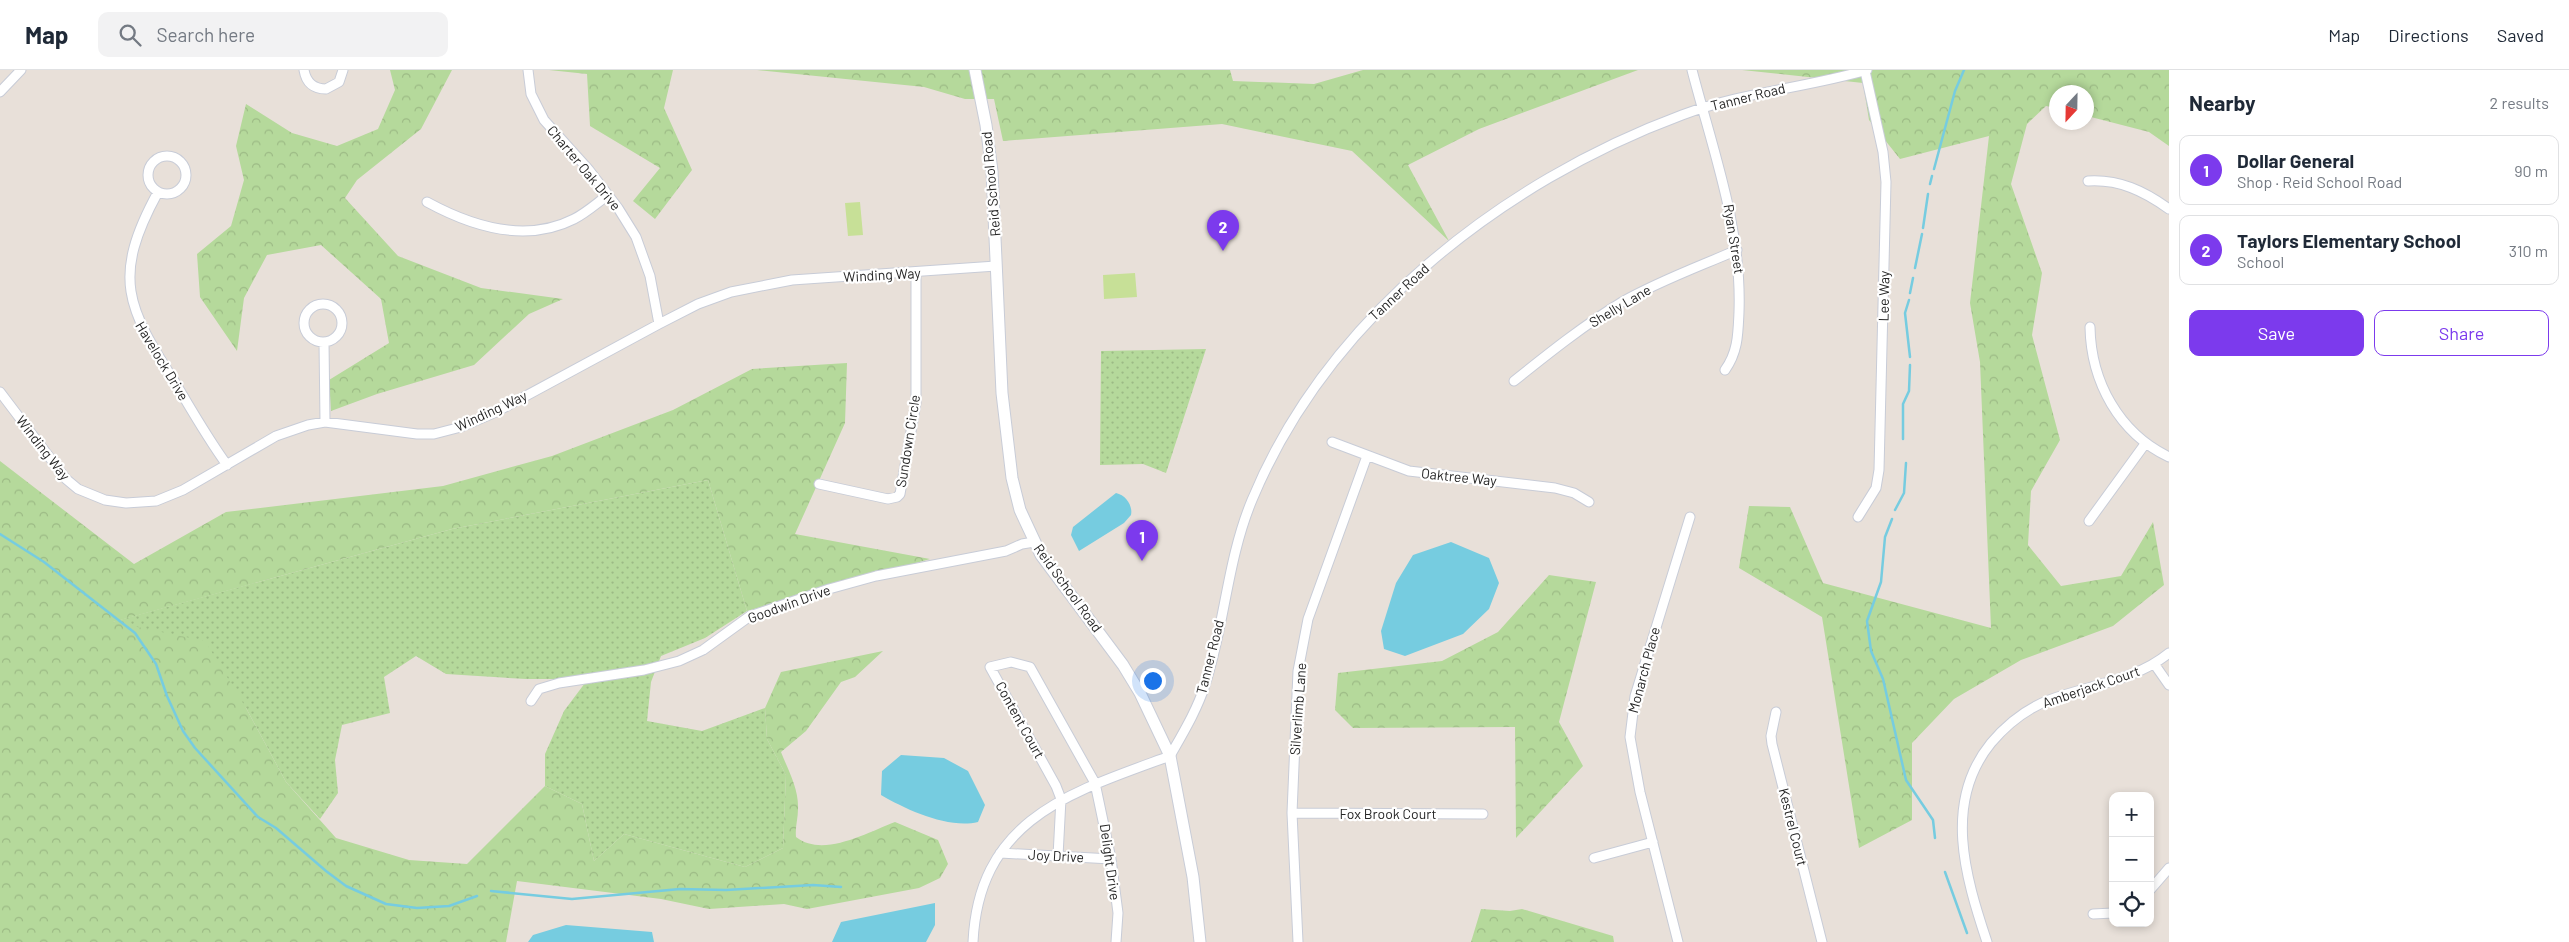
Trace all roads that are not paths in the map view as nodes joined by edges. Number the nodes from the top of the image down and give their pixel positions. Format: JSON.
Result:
{"nodes":[{"id":1,"x":21,"y":70,"type":"edge"},
{"id":2,"x":304,"y":70,"type":"edge"},
{"id":3,"x":343,"y":70,"type":"edge"},
{"id":4,"x":528,"y":70,"type":"edge"},
{"id":5,"x":975,"y":70,"type":"edge"},
{"id":6,"x":1692,"y":70,"type":"edge"},
{"id":7,"x":1866,"y":70,"type":"edge"},
{"id":8,"x":0,"y":92,"type":"edge"},
{"id":9,"x":1703,"y":108,"type":"junction"},
{"id":10,"x":2088,"y":181,"type":"dead end"},
{"id":11,"x":158,"y":192,"type":"junction"},
{"id":12,"x":608,"y":195,"type":"junction"},
{"id":13,"x":427,"y":202,"type":"dead end"},
{"id":14,"x":2169,"y":209,"type":"edge"},
{"id":15,"x":1737,"y":250,"type":"junction"},
{"id":16,"x":996,"y":266,"type":"junction"},
{"id":17,"x":916,"y":273,"type":"junction"},
{"id":18,"x":659,"y":324,"type":"junction"},
{"id":19,"x":2090,"y":327,"type":"dead end"},
{"id":20,"x":324,"y":342,"type":"junction"},
{"id":21,"x":1725,"y":370,"type":"dead end"},
{"id":22,"x":1514,"y":381,"type":"dead end"},
{"id":23,"x":0,"y":392,"type":"edge"},
{"id":24,"x":325,"y":422,"type":"junction"},
{"id":25,"x":1332,"y":442,"type":"dead end"},
{"id":26,"x":2145,"y":444,"type":"junction"},
{"id":27,"x":1367,"y":456,"type":"junction"},
{"id":28,"x":2169,"y":457,"type":"edge"},
{"id":29,"x":227,"y":464,"type":"junction"},
{"id":30,"x":819,"y":484,"type":"dead end"},
{"id":31,"x":1589,"y":502,"type":"dead end"},
{"id":32,"x":1690,"y":517,"type":"dead end"},
{"id":33,"x":1858,"y":517,"type":"dead end"},
{"id":34,"x":2090,"y":521,"type":"dead end"},
{"id":35,"x":1034,"y":542,"type":"junction"},
{"id":36,"x":2169,"y":653,"type":"edge"},
{"id":37,"x":2155,"y":665,"type":"junction"},
{"id":38,"x":2169,"y":685,"type":"edge"},
{"id":39,"x":531,"y":701,"type":"dead end"},
{"id":40,"x":1776,"y":712,"type":"dead end"},
{"id":41,"x":1170,"y":756,"type":"junction"},
{"id":42,"x":1095,"y":783,"type":"junction"},
{"id":43,"x":1061,"y":799,"type":"junction"},
{"id":44,"x":1292,"y":813,"type":"junction"},
{"id":45,"x":1483,"y":814,"type":"dead end"},
{"id":46,"x":1653,"y":842,"type":"junction"},
{"id":47,"x":1000,"y":853,"type":"junction"},
{"id":48,"x":1058,"y":856,"type":"junction"},
{"id":49,"x":1594,"y":858,"type":"dead end"},
{"id":50,"x":1111,"y":859,"type":"junction"},
{"id":51,"x":2169,"y":868,"type":"edge"},
{"id":52,"x":2154,"y":885,"type":"edge"},
{"id":53,"x":2109,"y":913,"type":"edge"},
{"id":54,"x":2093,"y":914,"type":"dead end"},
{"id":55,"x":973,"y":942,"type":"edge"},
{"id":56,"x":1116,"y":942,"type":"edge"},
{"id":57,"x":1200,"y":942,"type":"edge"},
{"id":58,"x":1298,"y":942,"type":"edge"},
{"id":59,"x":1678,"y":942,"type":"edge"},
{"id":60,"x":1822,"y":942,"type":"edge"},
{"id":61,"x":1987,"y":942,"type":"edge"}],
"edges":[{"from":1,"to":8,"type":"street"},
{"from":2,"to":3,"type":"street"},
{"from":4,"to":12,"type":"street","name":"Charter Oak Drive"},
{"from":5,"to":16,"type":"street","name":"Reid School Road"},
{"from":6,"to":9,"type":"street","name":"Ryan Street"},
{"from":7,"to":9,"type":"street","name":"Tanner Road"},
{"from":7,"to":33,"type":"street","name":"Lee Way"},
{"from":9,"to":15,"type":"street","name":"Ryan Street"},
{"from":9,"to":41,"type":"street","name":"Tanner Road"},
{"from":10,"to":14,"type":"street"},
{"from":11,"to":11,"type":"street"},
{"from":11,"to":29,"type":"street","name":"Havelock Drive"},
{"from":12,"to":13,"type":"street"},
{"from":12,"to":18,"type":"street","name":"Charter Oak Drive"},
{"from":15,"to":21,"type":"street","name":"Ryan Street"},
{"from":15,"to":22,"type":"street","name":"Shelly Lane"},
{"from":16,"to":17,"type":"street","name":"Winding Way"},
{"from":16,"to":35,"type":"street","name":"Reid School Road"},
{"from":17,"to":18,"type":"street","name":"Winding Way"},
{"from":17,"to":30,"type":"street","name":"Sundown Circle"},
{"from":18,"to":24,"type":"street","name":"Winding Way"},
{"from":19,"to":26,"type":"street"},
{"from":20,"to":20,"type":"street"},
{"from":20,"to":24,"type":"street"},
{"from":23,"to":29,"type":"street","name":"Winding Way"},
{"from":24,"to":29,"type":"street","name":"Winding Way"},
{"from":25,"to":27,"type":"street","name":"Oaktree Way"},
{"from":26,"to":28,"type":"street"},
{"from":26,"to":34,"type":"street"},
{"from":27,"to":31,"type":"street","name":"Oaktree Way"},
{"from":27,"to":44,"type":"street","name":"Silverlimb Lane"},
{"from":32,"to":46,"type":"street","name":"Monarch Place"},
{"from":35,"to":39,"type":"street","name":"Goodwin Drive"},
{"from":35,"to":41,"type":"street","name":"Reid School Road"},
{"from":36,"to":37,"type":"street","name":"Amberjack Court"},
{"from":37,"to":38,"type":"street"},
{"from":37,"to":61,"type":"street","name":"Amberjack Court"},
{"from":40,"to":60,"type":"street","name":"Kestrel Court"},
{"from":41,"to":42,"type":"street"},
{"from":41,"to":57,"type":"street","name":"Reid School Road"},
{"from":42,"to":43,"type":"street"},
{"from":42,"to":43,"type":"street","name":"Content Court"},
{"from":42,"to":50,"type":"street","name":"Delight Drive"},
{"from":43,"to":47,"type":"street"},
{"from":43,"to":48,"type":"street","name":"Content Court"},
{"from":44,"to":45,"type":"street","name":"Fox Brook Court"},
{"from":44,"to":58,"type":"street","name":"Silverlimb Lane"},
{"from":46,"to":49,"type":"street"},
{"from":46,"to":59,"type":"street","name":"Monarch Place"},
{"from":47,"to":48,"type":"street","name":"Joy Drive"},
{"from":47,"to":55,"type":"street"},
{"from":48,"to":50,"type":"street","name":"Joy Drive"},
{"from":50,"to":56,"type":"street","name":"Delight Drive"},
{"from":51,"to":52,"type":"street"},
{"from":53,"to":54,"type":"street"}]}
